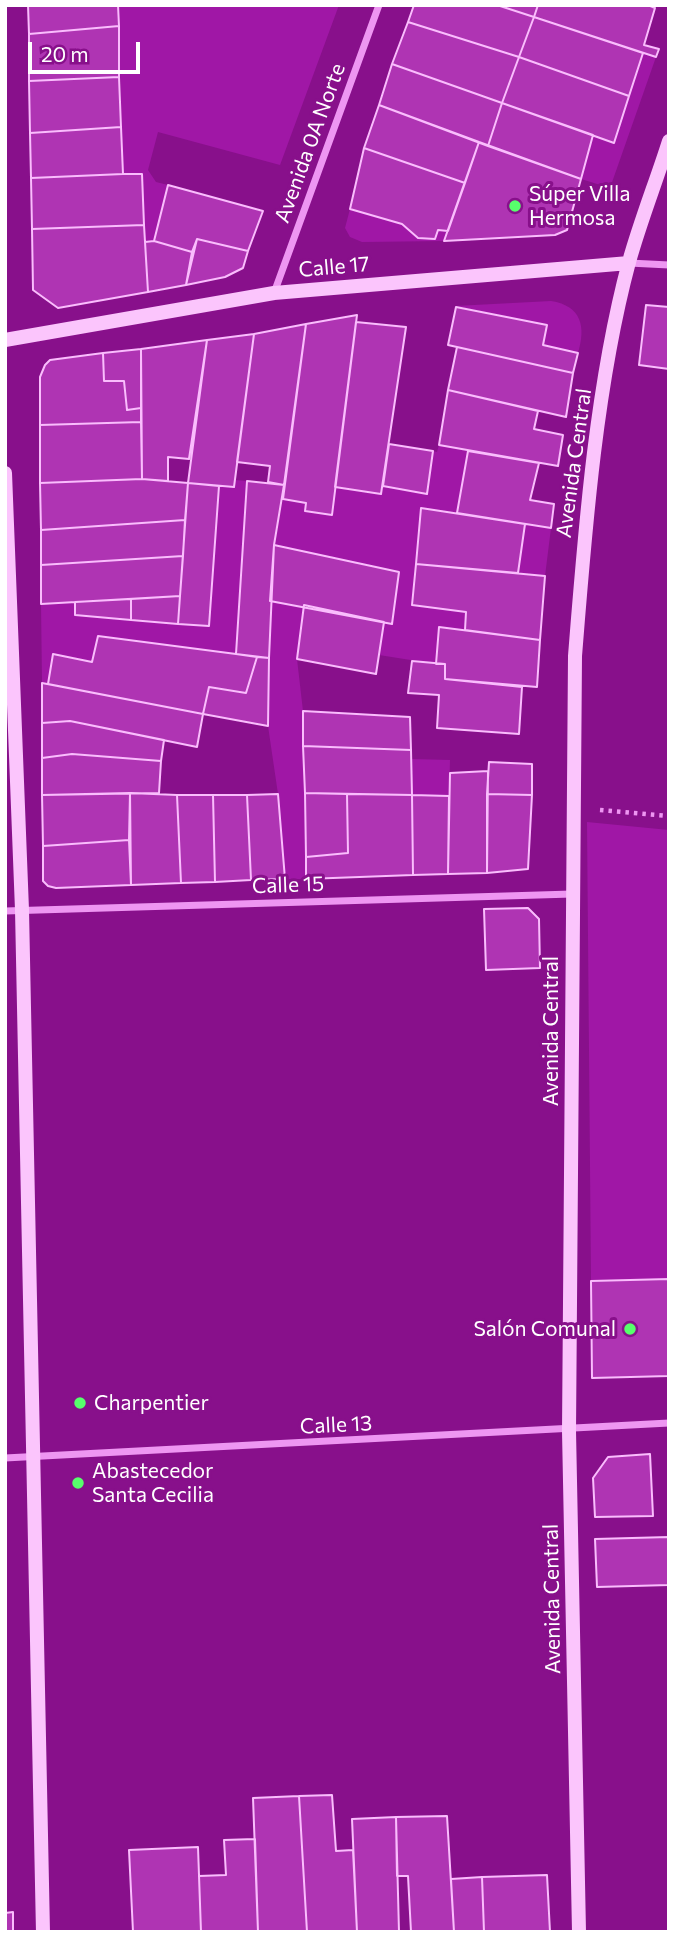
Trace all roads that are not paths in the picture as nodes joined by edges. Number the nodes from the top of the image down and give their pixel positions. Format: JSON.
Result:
{"nodes":[{"id":1,"x":379,"y":5,"type":"edge"},
{"id":2,"x":669,"y":141,"type":"edge"},
{"id":3,"x":629,"y":263,"type":"junction"},
{"id":4,"x":669,"y":265,"type":"edge"},
{"id":5,"x":274,"y":293,"type":"junction"},
{"id":6,"x":5,"y":340,"type":"edge"},
{"id":7,"x":5,"y":473,"type":"edge"},
{"id":8,"x":572,"y":894,"type":"junction"},
{"id":9,"x":22,"y":910,"type":"junction"},
{"id":10,"x":5,"y":911,"type":"edge"},
{"id":11,"x":669,"y":1423,"type":"edge"},
{"id":12,"x":569,"y":1431,"type":"junction"},
{"id":13,"x":34,"y":1457,"type":"junction"},
{"id":14,"x":5,"y":1458,"type":"edge"},
{"id":15,"x":43,"y":1932,"type":"edge"},
{"id":16,"x":579,"y":1932,"type":"edge"}],
"edges":[{"from":1,"to":5,"type":"street","name":"Avenida 0A Norte"},
{"from":2,"to":3,"type":"main road","name":"Avenida Central"},
{"from":3,"to":4,"type":"street","name":"Calle 17"},
{"from":3,"to":5,"type":"main road","name":"Calle 17"},
{"from":3,"to":8,"type":"main road","name":"Avenida Central"},
{"from":5,"to":6,"type":"main road","name":"Calle 17"},
{"from":7,"to":9,"type":"main road"},
{"from":8,"to":9,"type":"street","name":"Calle 15"},
{"from":8,"to":12,"type":"main road","name":"Avenida Central"},
{"from":9,"to":10,"type":"street","name":"Calle 15"},
{"from":9,"to":13,"type":"main road"},
{"from":11,"to":12,"type":"street","name":"Calle 13"},
{"from":12,"to":13,"type":"street","name":"Calle 13"},
{"from":12,"to":16,"type":"main road","name":"Avenida Central"},
{"from":13,"to":14,"type":"street","name":"Calle 13"},
{"from":13,"to":15,"type":"main road"}]}
